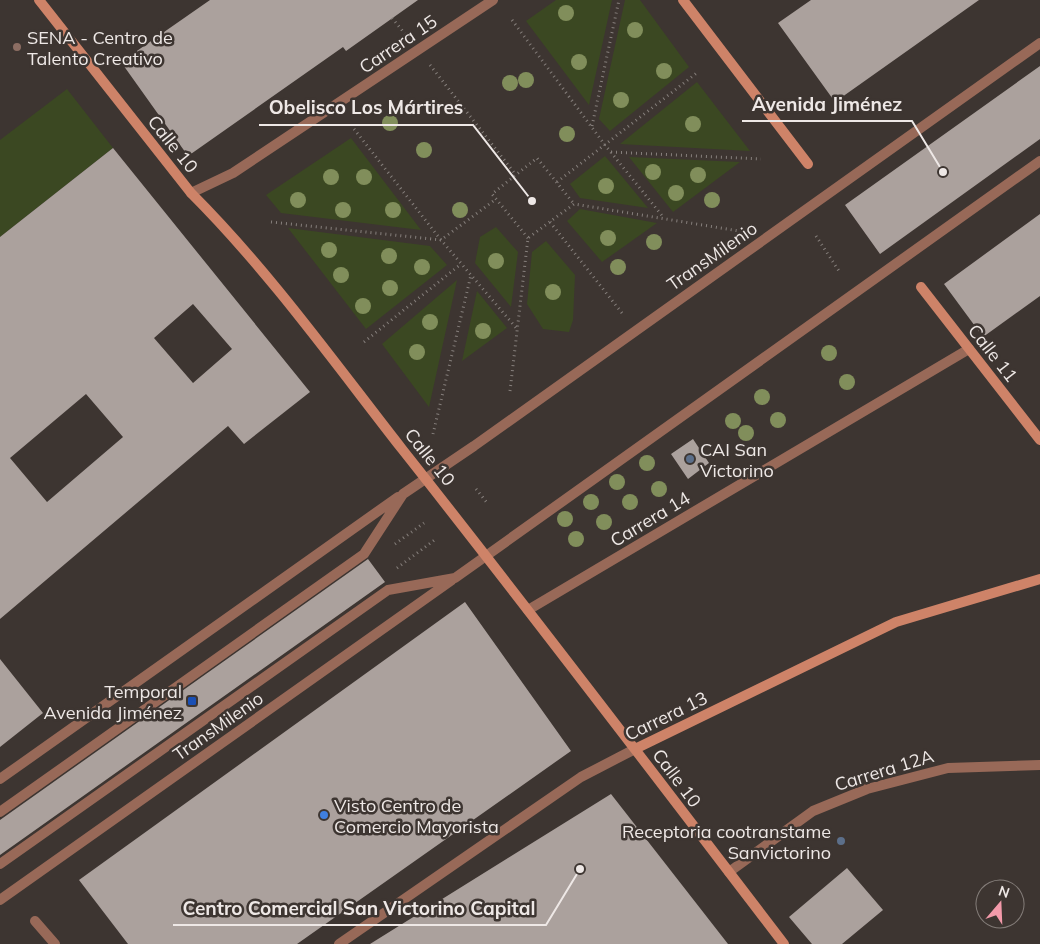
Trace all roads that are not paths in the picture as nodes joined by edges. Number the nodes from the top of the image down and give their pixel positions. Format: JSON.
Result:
{"nodes":[{"id":1,"x":39,"y":0,"type":"edge"},
{"id":2,"x":493,"y":0,"type":"edge"},
{"id":3,"x":683,"y":0,"type":"edge"},
{"id":4,"x":1040,"y":43,"type":"edge"},
{"id":5,"x":1040,"y":161,"type":"edge"},
{"id":6,"x":808,"y":164,"type":"dead end"},
{"id":7,"x":192,"y":193,"type":"junction"},
{"id":8,"x":921,"y":287,"type":"dead end"},
{"id":9,"x":969,"y":349,"type":"junction"},
{"id":10,"x":1040,"y":440,"type":"edge"},
{"id":11,"x":426,"y":478,"type":"junction"},
{"id":12,"x":402,"y":494,"type":"junction"},
{"id":13,"x":487,"y":555,"type":"junction"},
{"id":14,"x":455,"y":578,"type":"junction"},
{"id":15,"x":1040,"y":579,"type":"edge"},
{"id":16,"x":528,"y":610,"type":"junction"},
{"id":17,"x":635,"y":749,"type":"junction"},
{"id":18,"x":1040,"y":765,"type":"edge"},
{"id":19,"x":0,"y":779,"type":"edge"},
{"id":20,"x":0,"y":812,"type":"edge"},
{"id":21,"x":0,"y":864,"type":"edge"},
{"id":22,"x":729,"y":872,"type":"junction"},
{"id":23,"x":0,"y":900,"type":"edge"},
{"id":24,"x":35,"y":921,"type":"dead end"},
{"id":25,"x":55,"y":944,"type":"edge"},
{"id":26,"x":339,"y":944,"type":"edge"},
{"id":27,"x":784,"y":944,"type":"edge"}],
"edges":[{"from":1,"to":7,"type":"street","name":"Calle 10"},
{"from":2,"to":7,"type":"street","name":"Carrera 15"},
{"from":3,"to":6,"type":"street"},
{"from":4,"to":11,"type":"street","name":"TransMilenio"},
{"from":5,"to":13,"type":"street","name":"TransMilenio"},
{"from":7,"to":11,"type":"street","name":"Calle 10"},
{"from":8,"to":9,"type":"street","name":"Calle 11"},
{"from":9,"to":10,"type":"street","name":"Calle 11"},
{"from":9,"to":16,"type":"street","name":"Carrera 14"},
{"from":11,"to":12,"type":"street","name":"TransMilenio"},
{"from":11,"to":13,"type":"street","name":"Calle 10"},
{"from":12,"to":19,"type":"street","name":"TransMilenio"},
{"from":12,"to":20,"type":"street","name":"TransMilenio"},
{"from":13,"to":14,"type":"street","name":"TransMilenio"},
{"from":13,"to":16,"type":"street","name":"Calle 10"},
{"from":14,"to":21,"type":"street","name":"TransMilenio"},
{"from":14,"to":23,"type":"street","name":"TransMilenio"},
{"from":15,"to":17,"type":"street","name":"Carrera 13"},
{"from":16,"to":17,"type":"street","name":"Calle 10"},
{"from":17,"to":22,"type":"street","name":"Calle 10"},
{"from":17,"to":26,"type":"street","name":"Carrera 13"},
{"from":18,"to":22,"type":"street","name":"Carrera 12A"},
{"from":22,"to":27,"type":"street","name":"Calle 10"},
{"from":24,"to":25,"type":"street"}]}
